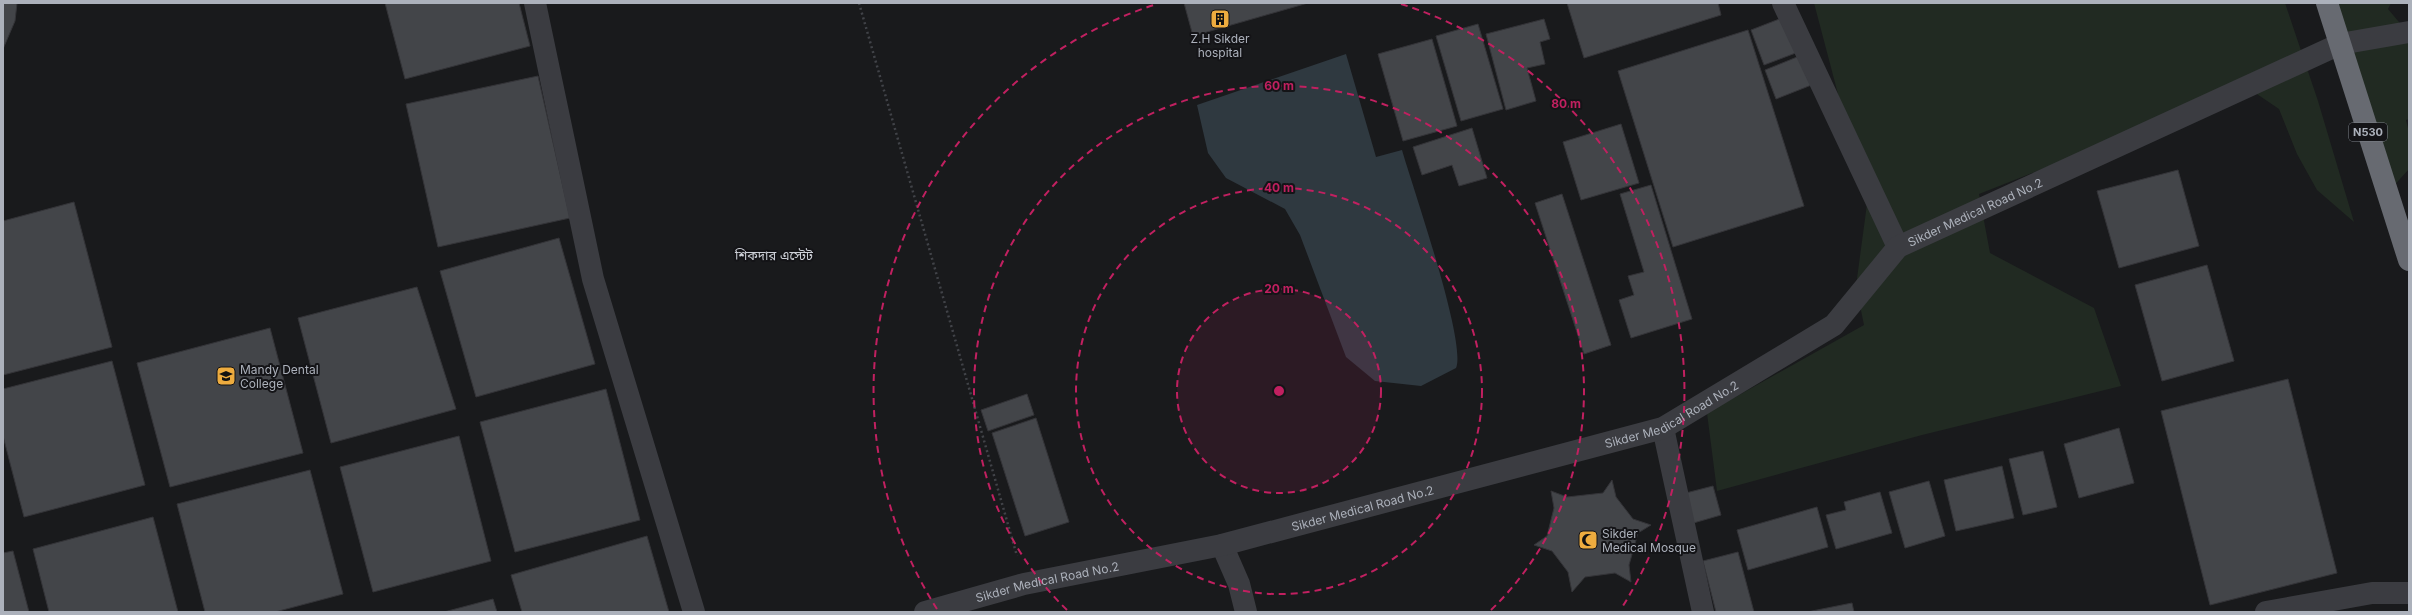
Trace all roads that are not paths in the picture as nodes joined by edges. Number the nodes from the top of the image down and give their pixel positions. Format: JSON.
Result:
{"nodes":[{"id":1,"x":535,"y":3,"type":"edge"},
{"id":2,"x":1783,"y":3,"type":"edge"},
{"id":3,"x":2328,"y":3,"type":"edge"},
{"id":4,"x":2409,"y":32,"type":"edge"},
{"id":5,"x":2340,"y":44,"type":"junction"},
{"id":6,"x":2404,"y":231,"type":"edge"},
{"id":7,"x":1898,"y":247,"type":"junction"},
{"id":8,"x":2409,"y":260,"type":"edge"},
{"id":9,"x":1663,"y":428,"type":"junction"},
{"id":10,"x":1222,"y":545,"type":"junction"},
{"id":11,"x":2409,"y":593,"type":"edge"},
{"id":12,"x":694,"y":612,"type":"edge"},
{"id":13,"x":924,"y":612,"type":"edge"},
{"id":14,"x":1246,"y":612,"type":"edge"},
{"id":15,"x":1703,"y":612,"type":"edge"},
{"id":16,"x":2266,"y":612,"type":"edge"}],
"edges":[{"from":1,"to":12,"type":"street"},
{"from":2,"to":7,"type":"street"},
{"from":3,"to":5,"type":"highway","number":"N530"},
{"from":4,"to":5,"type":"street","name":"Sikder Medical Road No.2"},
{"from":5,"to":6,"type":"highway","number":"N530"},
{"from":5,"to":7,"type":"street","name":"Sikder Medical Road No.2"},
{"from":6,"to":8,"type":"highway","number":"N530"},
{"from":7,"to":9,"type":"street","name":"Sikder Medical Road No.2"},
{"from":9,"to":10,"type":"street","name":"Sikder Medical Road No.2"},
{"from":9,"to":15,"type":"street"},
{"from":10,"to":13,"type":"street","name":"Sikder Medical Road No.2"},
{"from":10,"to":14,"type":"street"},
{"from":11,"to":16,"type":"street"}]}
